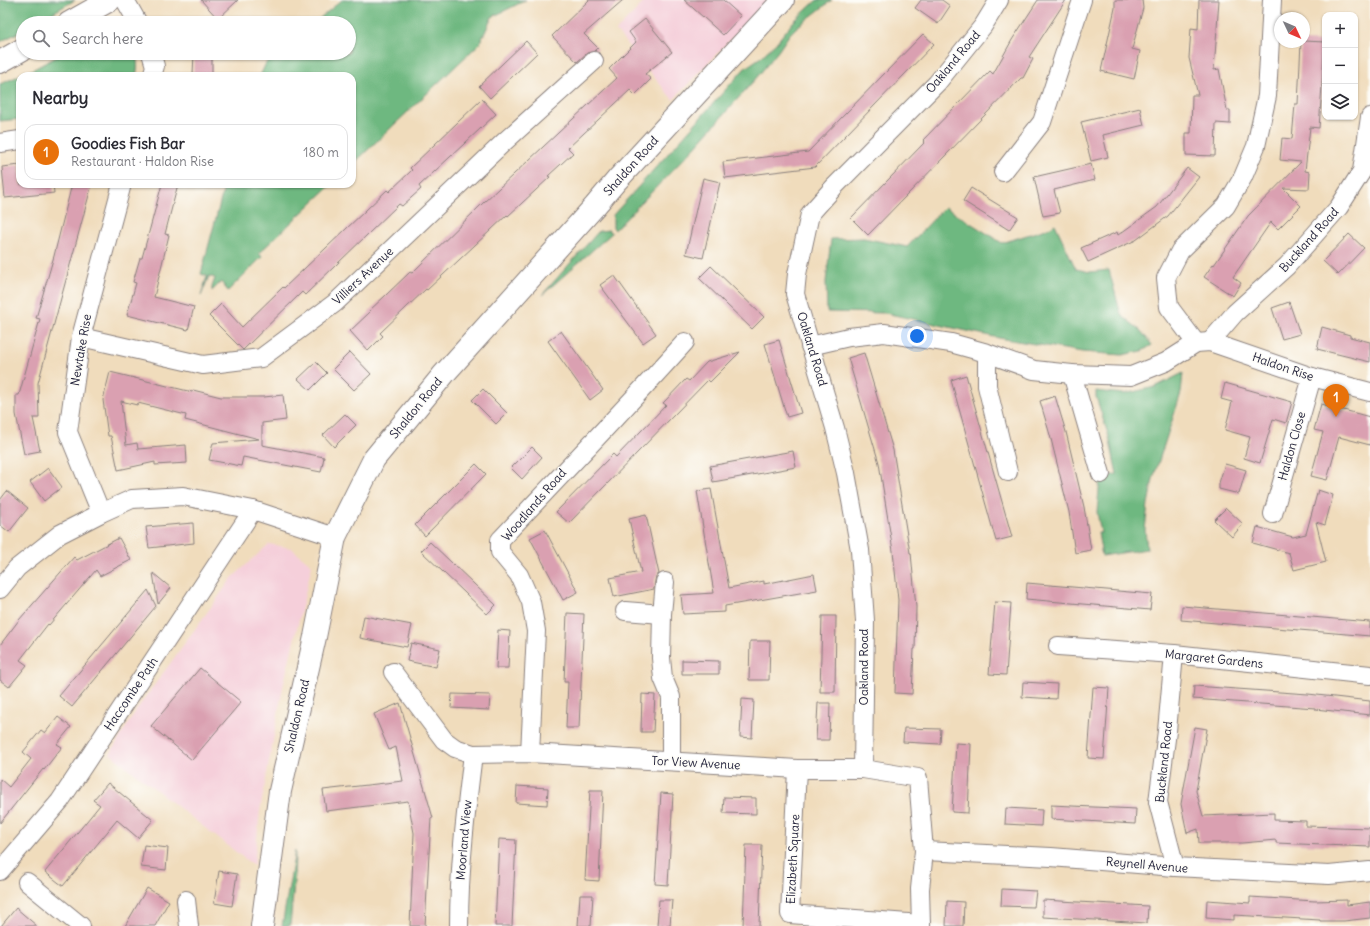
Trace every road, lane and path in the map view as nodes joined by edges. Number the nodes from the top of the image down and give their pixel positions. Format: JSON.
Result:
{"nodes":[{"id":1,"x":110,"y":0,"type":"edge"},
{"id":2,"x":125,"y":0,"type":"edge"},
{"id":3,"x":783,"y":0,"type":"edge"},
{"id":4,"x":999,"y":0,"type":"edge"},
{"id":5,"x":1082,"y":0,"type":"edge"},
{"id":6,"x":1272,"y":0,"type":"edge"},
{"id":7,"x":81,"y":16,"type":"edge"},
{"id":8,"x":134,"y":16,"type":"edge"},
{"id":9,"x":16,"y":53,"type":"edge"},
{"id":10,"x":153,"y":60,"type":"edge"},
{"id":11,"x":594,"y":61,"type":"dead end"},
{"id":12,"x":0,"y":62,"type":"edge"},
{"id":13,"x":153,"y":72,"type":"edge"},
{"id":14,"x":1370,"y":117,"type":"edge"},
{"id":15,"x":16,"y":141,"type":"edge"},
{"id":16,"x":0,"y":143,"type":"edge"},
{"id":17,"x":1002,"y":172,"type":"dead end"},
{"id":18,"x":121,"y":188,"type":"edge"},
{"id":19,"x":81,"y":337,"type":"junction"},
{"id":20,"x":685,"y":342,"type":"dead end"},
{"id":21,"x":1203,"y":342,"type":"junction"},
{"id":22,"x":810,"y":346,"type":"junction"},
{"id":23,"x":987,"y":353,"type":"junction"},
{"id":24,"x":1072,"y":374,"type":"junction"},
{"id":25,"x":1312,"y":377,"type":"junction"},
{"id":26,"x":1370,"y":392,"type":"edge"},
{"id":27,"x":1008,"y":472,"type":"dead end"},
{"id":28,"x":1101,"y":474,"type":"dead end"},
{"id":29,"x":253,"y":510,"type":"junction"},
{"id":30,"x":101,"y":513,"type":"junction"},
{"id":31,"x":1273,"y":514,"type":"dead end"},
{"id":32,"x":335,"y":537,"type":"junction"},
{"id":33,"x":665,"y":582,"type":"dead end"},
{"id":34,"x":0,"y":589,"type":"edge"},
{"id":35,"x":625,"y":611,"type":"dead end"},
{"id":36,"x":662,"y":614,"type":"junction"},
{"id":37,"x":1058,"y":646,"type":"dead end"},
{"id":38,"x":1174,"y":654,"type":"junction"},
{"id":39,"x":394,"y":672,"type":"dead end"},
{"id":40,"x":1370,"y":675,"type":"edge"},
{"id":41,"x":530,"y":753,"type":"junction"},
{"id":42,"x":473,"y":754,"type":"junction"},
{"id":43,"x":671,"y":761,"type":"junction"},
{"id":44,"x":797,"y":769,"type":"junction"},
{"id":45,"x":863,"y":769,"type":"junction"},
{"id":46,"x":924,"y":851,"type":"junction"},
{"id":47,"x":1175,"y":867,"type":"junction"},
{"id":48,"x":0,"y":871,"type":"edge"},
{"id":49,"x":1370,"y":871,"type":"edge"},
{"id":50,"x":27,"y":882,"type":"dead end"},
{"id":51,"x":186,"y":900,"type":"dead end"},
{"id":52,"x":921,"y":925,"type":"edge"},
{"id":53,"x":82,"y":926,"type":"edge"},
{"id":54,"x":189,"y":926,"type":"edge"},
{"id":55,"x":262,"y":926,"type":"edge"},
{"id":56,"x":459,"y":926,"type":"edge"}],
"edges":[{"from":1,"to":7,"type":"street"},
{"from":2,"to":8,"type":"street"},
{"from":3,"to":32,"type":"street","name":"Shaldon Road"},
{"from":4,"to":22,"type":"street","name":"Oakland Road"},
{"from":5,"to":17,"type":"street"},
{"from":6,"to":21,"type":"street"},
{"from":9,"to":12,"type":"street"},
{"from":10,"to":13,"type":"street"},
{"from":11,"to":19,"type":"street","name":"Villiers Avenue"},
{"from":14,"to":21,"type":"street","name":"Buckland Road"},
{"from":15,"to":16,"type":"street"},
{"from":18,"to":19,"type":"street","name":"Newtake Rise"},
{"from":19,"to":30,"type":"street","name":"Newtake Rise"},
{"from":20,"to":41,"type":"street","name":"Woodlands Road"},
{"from":21,"to":24,"type":"street","name":"Buckland Road"},
{"from":21,"to":25,"type":"street","name":"Haldon Rise"},
{"from":22,"to":23,"type":"street","name":"Buckland Road"},
{"from":22,"to":45,"type":"street","name":"Oakland Road"},
{"from":23,"to":24,"type":"street","name":"Buckland Road"},
{"from":23,"to":27,"type":"street"},
{"from":24,"to":28,"type":"street"},
{"from":25,"to":26,"type":"street","name":"Haldon Rise"},
{"from":25,"to":31,"type":"street","name":"Haldon Close"},
{"from":29,"to":30,"type":"street"},
{"from":29,"to":32,"type":"street"},
{"from":29,"to":48,"type":"street","name":"Haccombe Path"},
{"from":30,"to":34,"type":"street"},
{"from":32,"to":55,"type":"street","name":"Shaldon Road"},
{"from":33,"to":36,"type":"street"},
{"from":35,"to":36,"type":"street"},
{"from":36,"to":43,"type":"street"},
{"from":37,"to":38,"type":"street","name":"Margaret Gardens"},
{"from":38,"to":40,"type":"street","name":"Margaret Gardens"},
{"from":38,"to":47,"type":"street","name":"Buckland Road"},
{"from":39,"to":42,"type":"street"},
{"from":41,"to":42,"type":"street","name":"Tor View Avenue"},
{"from":41,"to":43,"type":"street","name":"Tor View Avenue"},
{"from":42,"to":56,"type":"street","name":"Moorland View"},
{"from":43,"to":44,"type":"street","name":"Tor View Avenue"},
{"from":44,"to":45,"type":"street","name":"Tor View Avenue"},
{"from":44,"to":52,"type":"street","name":"Elizabeth Square"},
{"from":45,"to":46,"type":"street","name":"Tor View Avenue"},
{"from":46,"to":47,"type":"street","name":"Reynell Avenue"},
{"from":46,"to":52,"type":"street"},
{"from":47,"to":49,"type":"street","name":"Reynell Avenue"},
{"from":50,"to":53,"type":"street"},
{"from":51,"to":54,"type":"street"}]}
